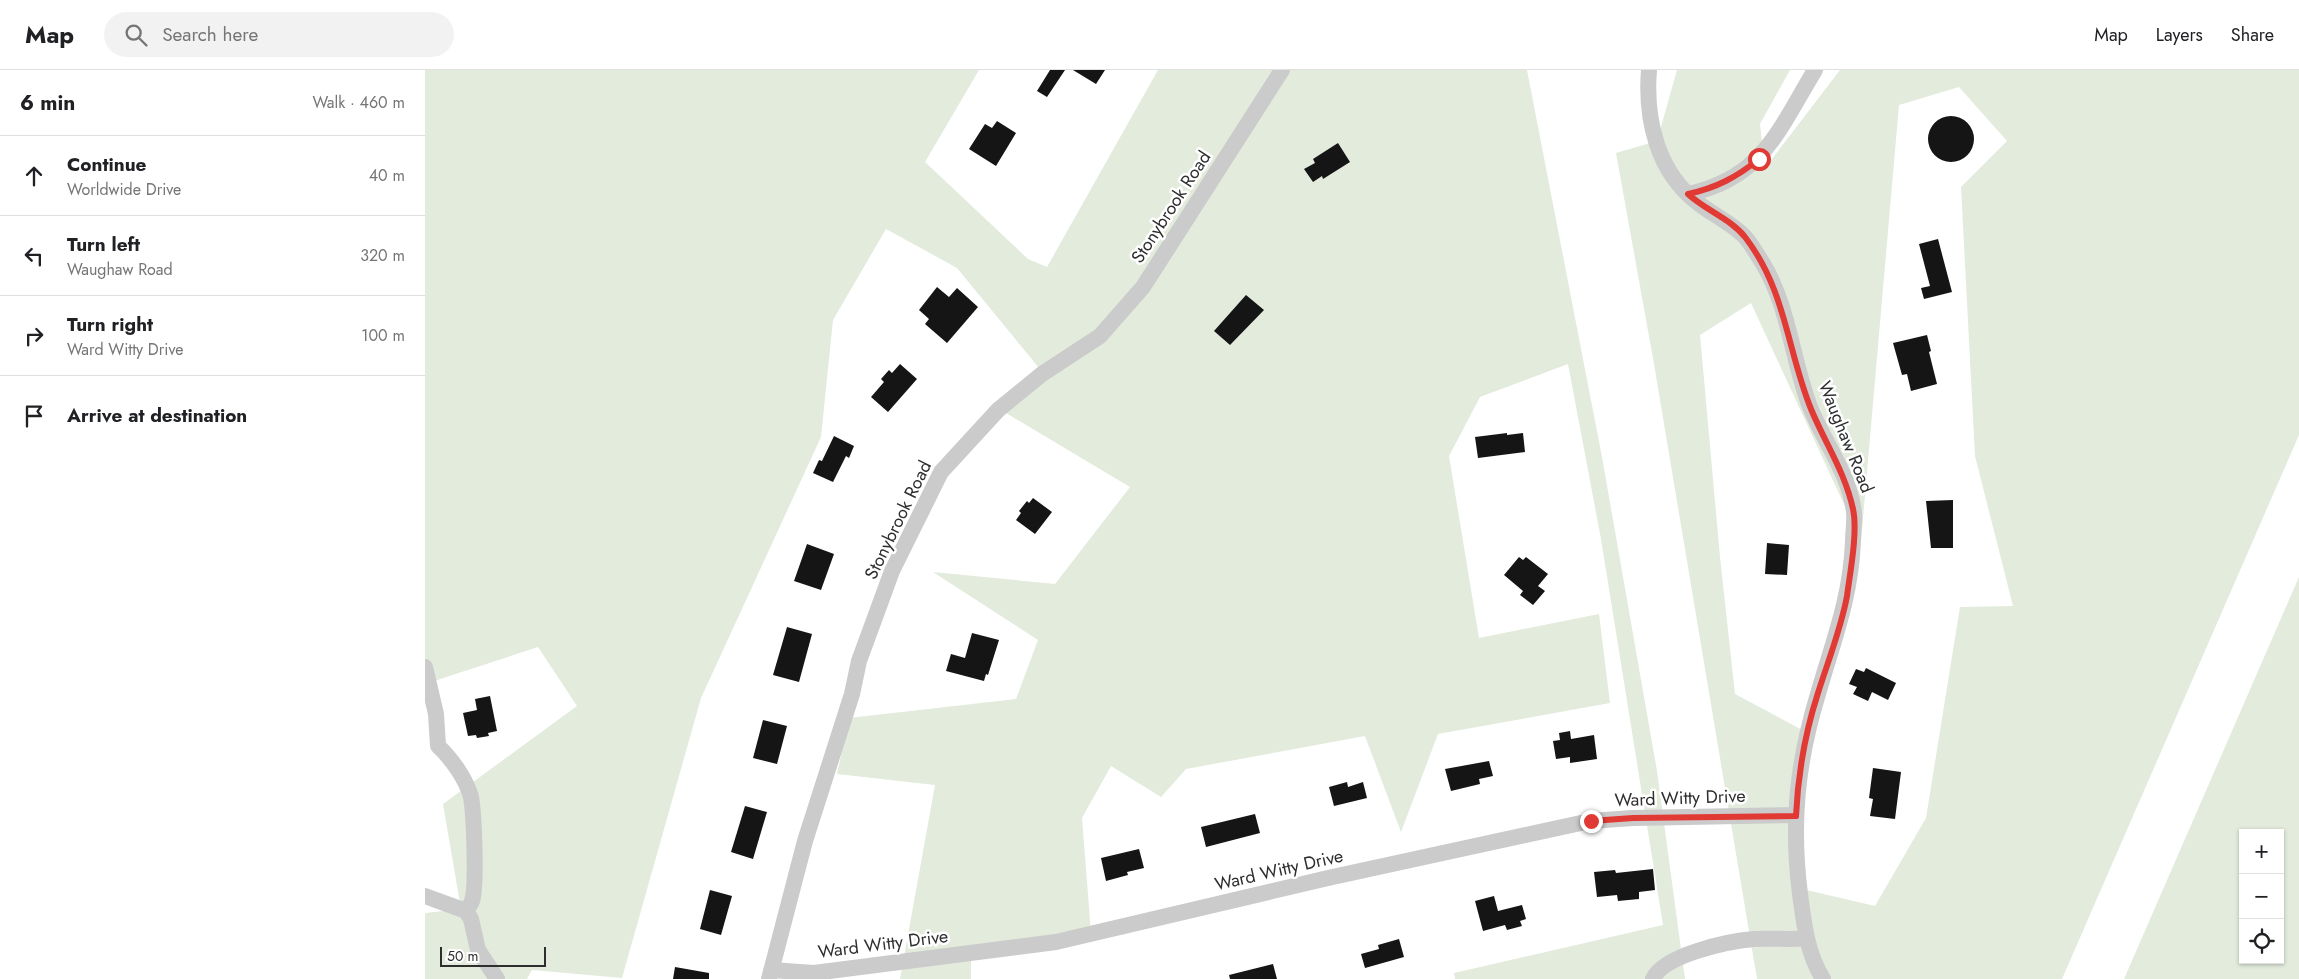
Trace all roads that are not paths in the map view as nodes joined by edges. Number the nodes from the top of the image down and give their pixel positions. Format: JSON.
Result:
{"nodes":[{"id":1,"x":1282,"y":70,"type":"edge"},
{"id":2,"x":1649,"y":70,"type":"edge"},
{"id":3,"x":1815,"y":70,"type":"edge"},
{"id":4,"x":1688,"y":194,"type":"junction"},
{"id":5,"x":425,"y":667,"type":"edge"},
{"id":6,"x":1796,"y":816,"type":"junction"},
{"id":7,"x":425,"y":896,"type":"edge"},
{"id":8,"x":466,"y":911,"type":"junction"},
{"id":9,"x":1807,"y":938,"type":"junction"},
{"id":10,"x":770,"y":974,"type":"edge"},
{"id":11,"x":497,"y":979,"type":"edge"},
{"id":12,"x":1653,"y":979,"type":"edge"},
{"id":13,"x":1823,"y":979,"type":"edge"}],
"edges":[{"from":1,"to":10,"type":"street","name":"Stonybrook Road"},
{"from":2,"to":4,"type":"street","name":"Waughaw Road"},
{"from":3,"to":4,"type":"street"},
{"from":4,"to":6,"type":"street","name":"Waughaw Road"},
{"from":5,"to":8,"type":"street"},
{"from":6,"to":9,"type":"street","name":"Waughaw Road"},
{"from":6,"to":10,"type":"street","name":"Ward Witty Drive"},
{"from":7,"to":8,"type":"street"},
{"from":8,"to":11,"type":"street"},
{"from":9,"to":12,"type":"street"},
{"from":9,"to":13,"type":"street","name":"Waughaw Road"}]}
